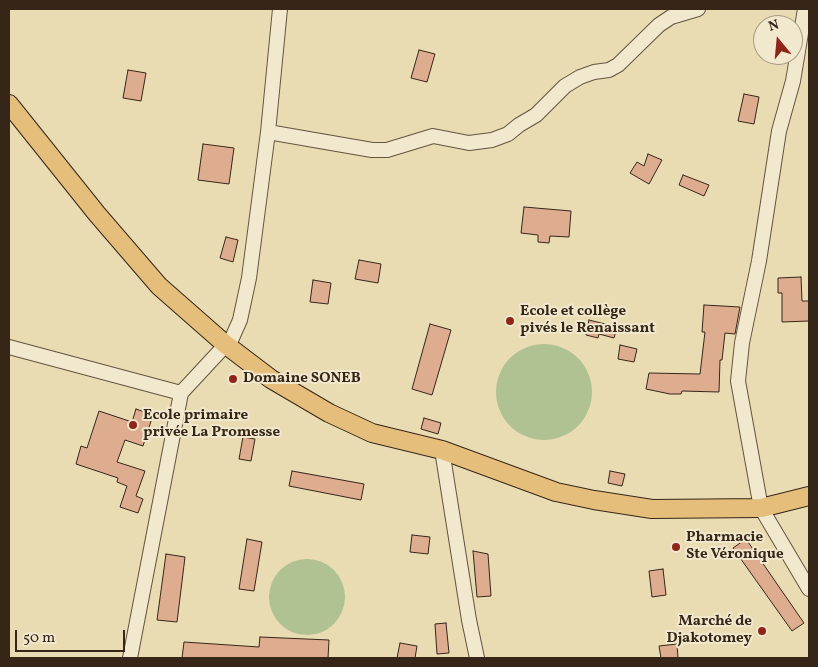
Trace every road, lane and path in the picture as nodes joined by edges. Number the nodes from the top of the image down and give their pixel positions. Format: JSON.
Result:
{"nodes":[{"id":1,"x":280,"y":9,"type":"edge"},
{"id":2,"x":698,"y":9,"type":"edge"},
{"id":3,"x":805,"y":9,"type":"edge"},
{"id":4,"x":9,"y":104,"type":"edge"},
{"id":5,"x":268,"y":132,"type":"junction"},
{"id":6,"x":225,"y":344,"type":"junction"},
{"id":7,"x":9,"y":347,"type":"edge"},
{"id":8,"x":181,"y":393,"type":"junction"},
{"id":9,"x":442,"y":450,"type":"junction"},
{"id":10,"x":809,"y":496,"type":"edge"},
{"id":11,"x":761,"y":508,"type":"junction"},
{"id":12,"x":809,"y":589,"type":"edge"},
{"id":13,"x":130,"y":658,"type":"edge"},
{"id":14,"x":477,"y":658,"type":"edge"}],
"edges":[{"from":1,"to":5,"type":"street"},
{"from":2,"to":5,"type":"street"},
{"from":3,"to":11,"type":"street"},
{"from":4,"to":6,"type":"main road"},
{"from":5,"to":6,"type":"street"},
{"from":6,"to":8,"type":"street"},
{"from":6,"to":9,"type":"main road"},
{"from":7,"to":8,"type":"street"},
{"from":8,"to":13,"type":"street"},
{"from":9,"to":11,"type":"main road"},
{"from":9,"to":14,"type":"street"},
{"from":10,"to":11,"type":"main road"},
{"from":11,"to":12,"type":"street"}]}
